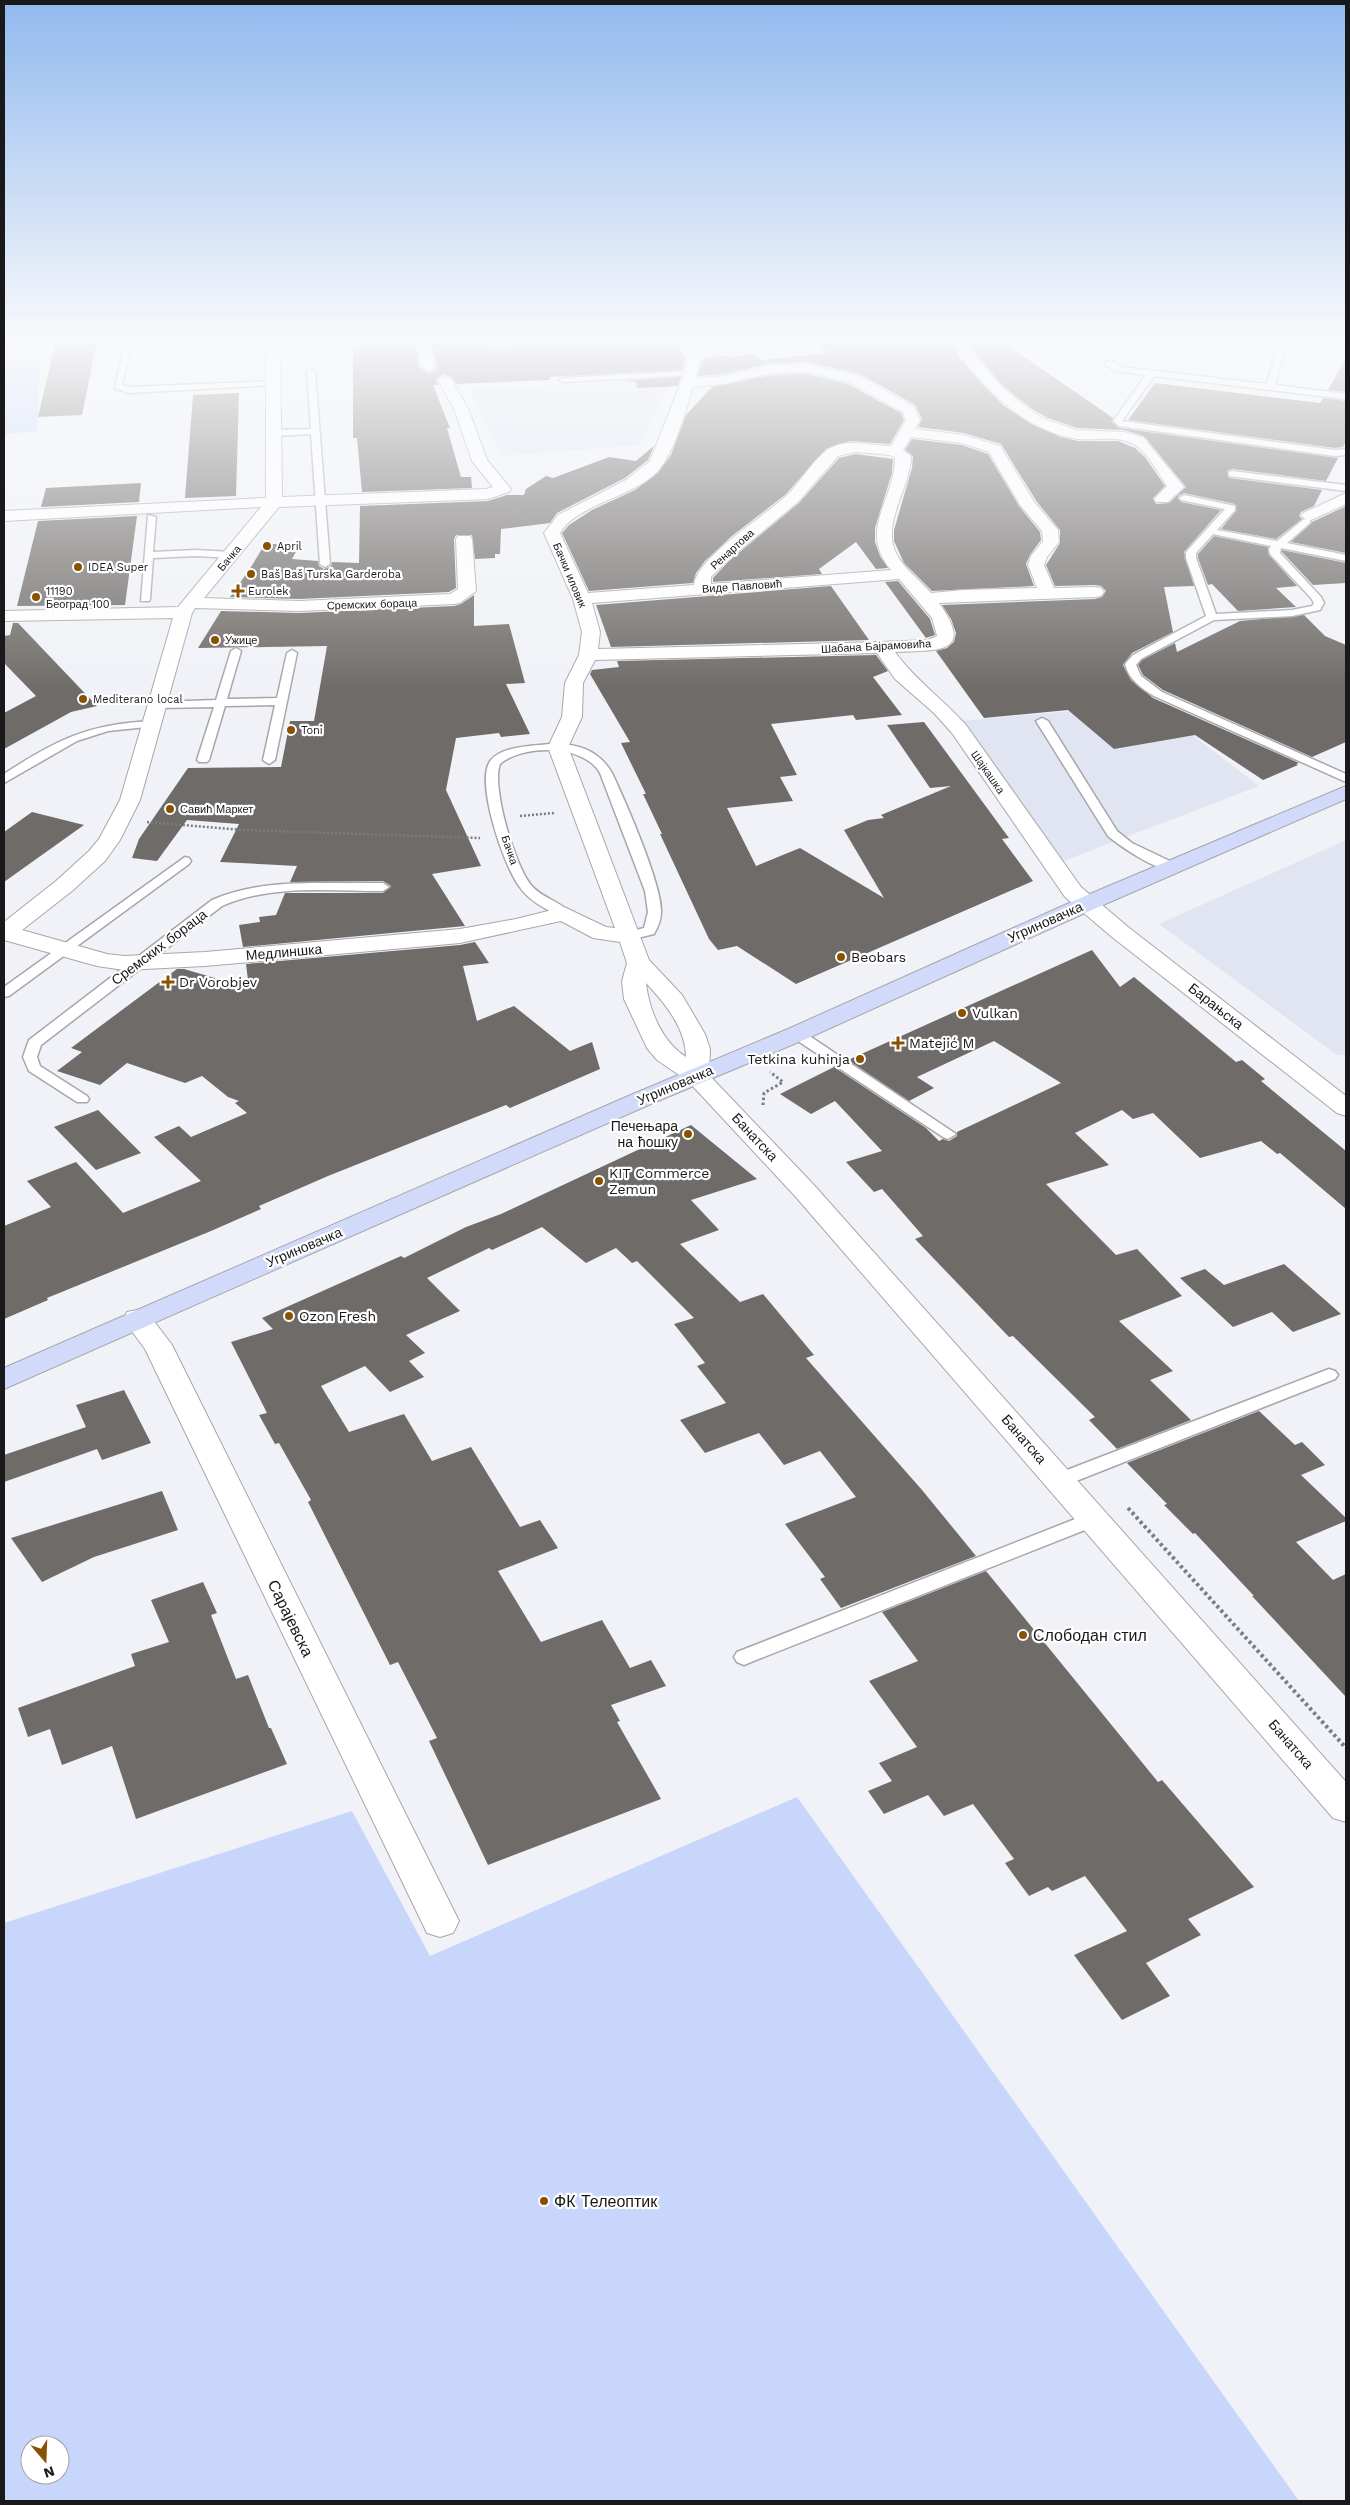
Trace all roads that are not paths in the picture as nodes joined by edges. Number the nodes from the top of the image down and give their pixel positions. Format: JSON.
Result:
{"nodes":[{"id":1,"x":275,"y":458,"type":"edge"},
{"id":2,"x":317,"y":458,"type":"edge"},
{"id":3,"x":479,"y":458,"type":"edge"},
{"id":4,"x":657,"y":458,"type":"edge"},
{"id":5,"x":830,"y":458,"type":"edge"},
{"id":6,"x":903,"y":458,"type":"edge"},
{"id":7,"x":1001,"y":458,"type":"edge"},
{"id":8,"x":1153,"y":458,"type":"edge"},
{"id":9,"x":1232,"y":474,"type":"dead end"},
{"id":10,"x":1346,"y":488,"type":"edge"},
{"id":11,"x":1184,"y":498,"type":"dead end"},
{"id":12,"x":1346,"y":498,"type":"edge"},
{"id":13,"x":1162,"y":499,"type":"dead end"},
{"id":14,"x":322,"y":500,"type":"junction"},
{"id":15,"x":274,"y":502,"type":"junction"},
{"id":16,"x":4,"y":516,"type":"edge"},
{"id":17,"x":151,"y":518,"type":"dead end"},
{"id":18,"x":1308,"y":518,"type":"joint"},
{"id":19,"x":1210,"y":531,"type":"junction"},
{"id":20,"x":464,"y":539,"type":"dead end"},
{"id":21,"x":1277,"y":544,"type":"junction"},
{"id":22,"x":148,"y":555,"type":"junction"},
{"id":23,"x":231,"y":556,"type":"junction"},
{"id":24,"x":1346,"y":558,"type":"edge"},
{"id":25,"x":325,"y":564,"type":"dead end"},
{"id":26,"x":903,"y":574,"type":"junction"},
{"id":27,"x":702,"y":589,"type":"junction"},
{"id":28,"x":1095,"y":592,"type":"dead end"},
{"id":29,"x":1048,"y":593,"type":"junction"},
{"id":30,"x":582,"y":598,"type":"junction"},
{"id":31,"x":144,"y":599,"type":"dead end"},
{"id":32,"x":926,"y":599,"type":"junction"},
{"id":33,"x":187,"y":608,"type":"junction"},
{"id":34,"x":4,"y":616,"type":"edge"},
{"id":35,"x":1212,"y":616,"type":"junction"},
{"id":36,"x":882,"y":647,"type":"junction"},
{"id":37,"x":236,"y":652,"type":"dead end"},
{"id":38,"x":292,"y":652,"type":"dead end"},
{"id":39,"x":588,"y":655,"type":"junction"},
{"id":40,"x":282,"y":701,"type":"junction"},
{"id":41,"x":221,"y":702,"type":"junction"},
{"id":42,"x":158,"y":704,"type":"junction"},
{"id":43,"x":1042,"y":721,"type":"dead end"},
{"id":44,"x":152,"y":724,"type":"junction"},
{"id":45,"x":558,"y":747,"type":"junction"},
{"id":46,"x":203,"y":760,"type":"dead end"},
{"id":47,"x":269,"y":760,"type":"dead end"},
{"id":48,"x":1346,"y":778,"type":"edge"},
{"id":49,"x":4,"y":779,"type":"edge"},
{"id":50,"x":1346,"y":792,"type":"edge"},
{"id":51,"x":505,"y":838,"type":"joint"},
{"id":52,"x":185,"y":860,"type":"dead end"},
{"id":53,"x":1171,"y":867,"type":"junction"},
{"id":54,"x":383,"y":887,"type":"dead end"},
{"id":55,"x":1086,"y":904,"type":"junction"},
{"id":56,"x":564,"y":914,"type":"junction"},
{"id":57,"x":5,"y":933,"type":"edge"},
{"id":58,"x":630,"y":936,"type":"junction"},
{"id":59,"x":62,"y":950,"type":"junction"},
{"id":60,"x":140,"y":962,"type":"junction"},
{"id":61,"x":639,"y":963,"type":"junction"},
{"id":62,"x":4,"y":994,"type":"edge"},
{"id":63,"x":797,"y":1034,"type":"junction"},
{"id":64,"x":697,"y":1076,"type":"junction"},
{"id":65,"x":82,"y":1099,"type":"dead end"},
{"id":66,"x":1346,"y":1108,"type":"edge"},
{"id":67,"x":948,"y":1134,"type":"dead end"},
{"id":68,"x":137,"y":1320,"type":"junction"},
{"id":69,"x":1328,"y":1375,"type":"dead end"},
{"id":70,"x":4,"y":1379,"type":"edge"},
{"id":71,"x":1060,"y":1480,"type":"junction"},
{"id":72,"x":1093,"y":1519,"type":"junction"},
{"id":73,"x":744,"y":1657,"type":"dead end"},
{"id":74,"x":1346,"y":1807,"type":"edge"},
{"id":75,"x":440,"y":1921,"type":"dead end"}],
"edges":[{"from":1,"to":15,"type":"street"},
{"from":2,"to":14,"type":"lane"},
{"from":3,"to":14,"type":"street"},
{"from":4,"to":30,"type":"street","name":"Бачки иловик"},
{"from":5,"to":27,"type":"street","name":"Ренартова"},
{"from":6,"to":26,"type":"street"},
{"from":7,"to":29,"type":"street"},
{"from":8,"to":13,"type":"street"},
{"from":9,"to":10,"type":"lane"},
{"from":11,"to":19,"type":"lane"},
{"from":12,"to":18,"type":"street"},
{"from":14,"to":15,"type":"street"},
{"from":14,"to":25,"type":"lane"},
{"from":15,"to":16,"type":"street"},
{"from":15,"to":23,"type":"street","name":"Бачка"},
{"from":17,"to":22,"type":"lane"},
{"from":18,"to":21,"type":"lane"},
{"from":19,"to":21,"type":"lane"},
{"from":19,"to":35,"type":"lane"},
{"from":20,"to":33,"type":"street","name":"Сремских бораца"},
{"from":21,"to":24,"type":"lane"},
{"from":21,"to":35,"type":"lane"},
{"from":22,"to":23,"type":"lane"},
{"from":22,"to":31,"type":"lane"},
{"from":23,"to":33,"type":"street","name":"Бачка"},
{"from":26,"to":27,"type":"street","name":"Виде Павловић"},
{"from":26,"to":32,"type":"street"},
{"from":27,"to":30,"type":"street","name":"Виде Павловић"},
{"from":28,"to":29,"type":"street"},
{"from":29,"to":32,"type":"street"},
{"from":30,"to":39,"type":"street","name":"Бачки иловик"},
{"from":32,"to":36,"type":"street","name":"Шабана Бајрамовића"},
{"from":33,"to":34,"type":"street"},
{"from":33,"to":42,"type":"street"},
{"from":35,"to":48,"type":"lane"},
{"from":36,"to":39,"type":"street","name":"Шабана Бајрамовића"},
{"from":36,"to":55,"type":"street","name":"Шајкашка"},
{"from":37,"to":41,"type":"lane"},
{"from":38,"to":40,"type":"lane"},
{"from":39,"to":45,"type":"street","name":"Бачки иловик"},
{"from":40,"to":41,"type":"lane"},
{"from":40,"to":47,"type":"lane"},
{"from":41,"to":42,"type":"lane"},
{"from":41,"to":46,"type":"lane"},
{"from":42,"to":44,"type":"street"},
{"from":43,"to":53,"type":"lane"},
{"from":44,"to":49,"type":"lane"},
{"from":44,"to":57,"type":"street"},
{"from":45,"to":51,"type":"lane","name":"Бачка"},
{"from":45,"to":58,"type":"street"},
{"from":45,"to":58,"type":"lane","name":"Бачка"},
{"from":50,"to":53,"type":"main road","name":"Угриновачка"},
{"from":51,"to":56,"type":"lane","name":"Бачка"},
{"from":52,"to":59,"type":"lane"},
{"from":53,"to":55,"type":"main road","name":"Угриновачка"},
{"from":54,"to":60,"type":"lane","name":"Сремских бораца"},
{"from":55,"to":63,"type":"main road","name":"Угриновачка"},
{"from":55,"to":66,"type":"street","name":"Барањска"},
{"from":56,"to":58,"type":"street","name":"Бачка"},
{"from":56,"to":60,"type":"street","name":"Медлиншка"},
{"from":57,"to":59,"type":"street","name":"Медлиншка"},
{"from":58,"to":61,"type":"street"},
{"from":59,"to":60,"type":"street","name":"Медлиншка"},
{"from":59,"to":62,"type":"lane"},
{"from":60,"to":65,"type":"lane","name":"Сремских бораца"},
{"from":61,"to":64,"type":"street"},
{"from":61,"to":64,"type":"street"},
{"from":63,"to":64,"type":"main road","name":"Угриновачка"},
{"from":63,"to":67,"type":"lane"},
{"from":64,"to":68,"type":"main road","name":"Угриновачка"},
{"from":64,"to":71,"type":"street","name":"Банатска"},
{"from":68,"to":70,"type":"main road","name":"Угриновачка"},
{"from":68,"to":75,"type":"street","name":"Сарајевска"},
{"from":69,"to":71,"type":"lane"},
{"from":71,"to":72,"type":"street","name":"Банатска"},
{"from":72,"to":73,"type":"lane"},
{"from":72,"to":74,"type":"street","name":"Банатска"}]}
